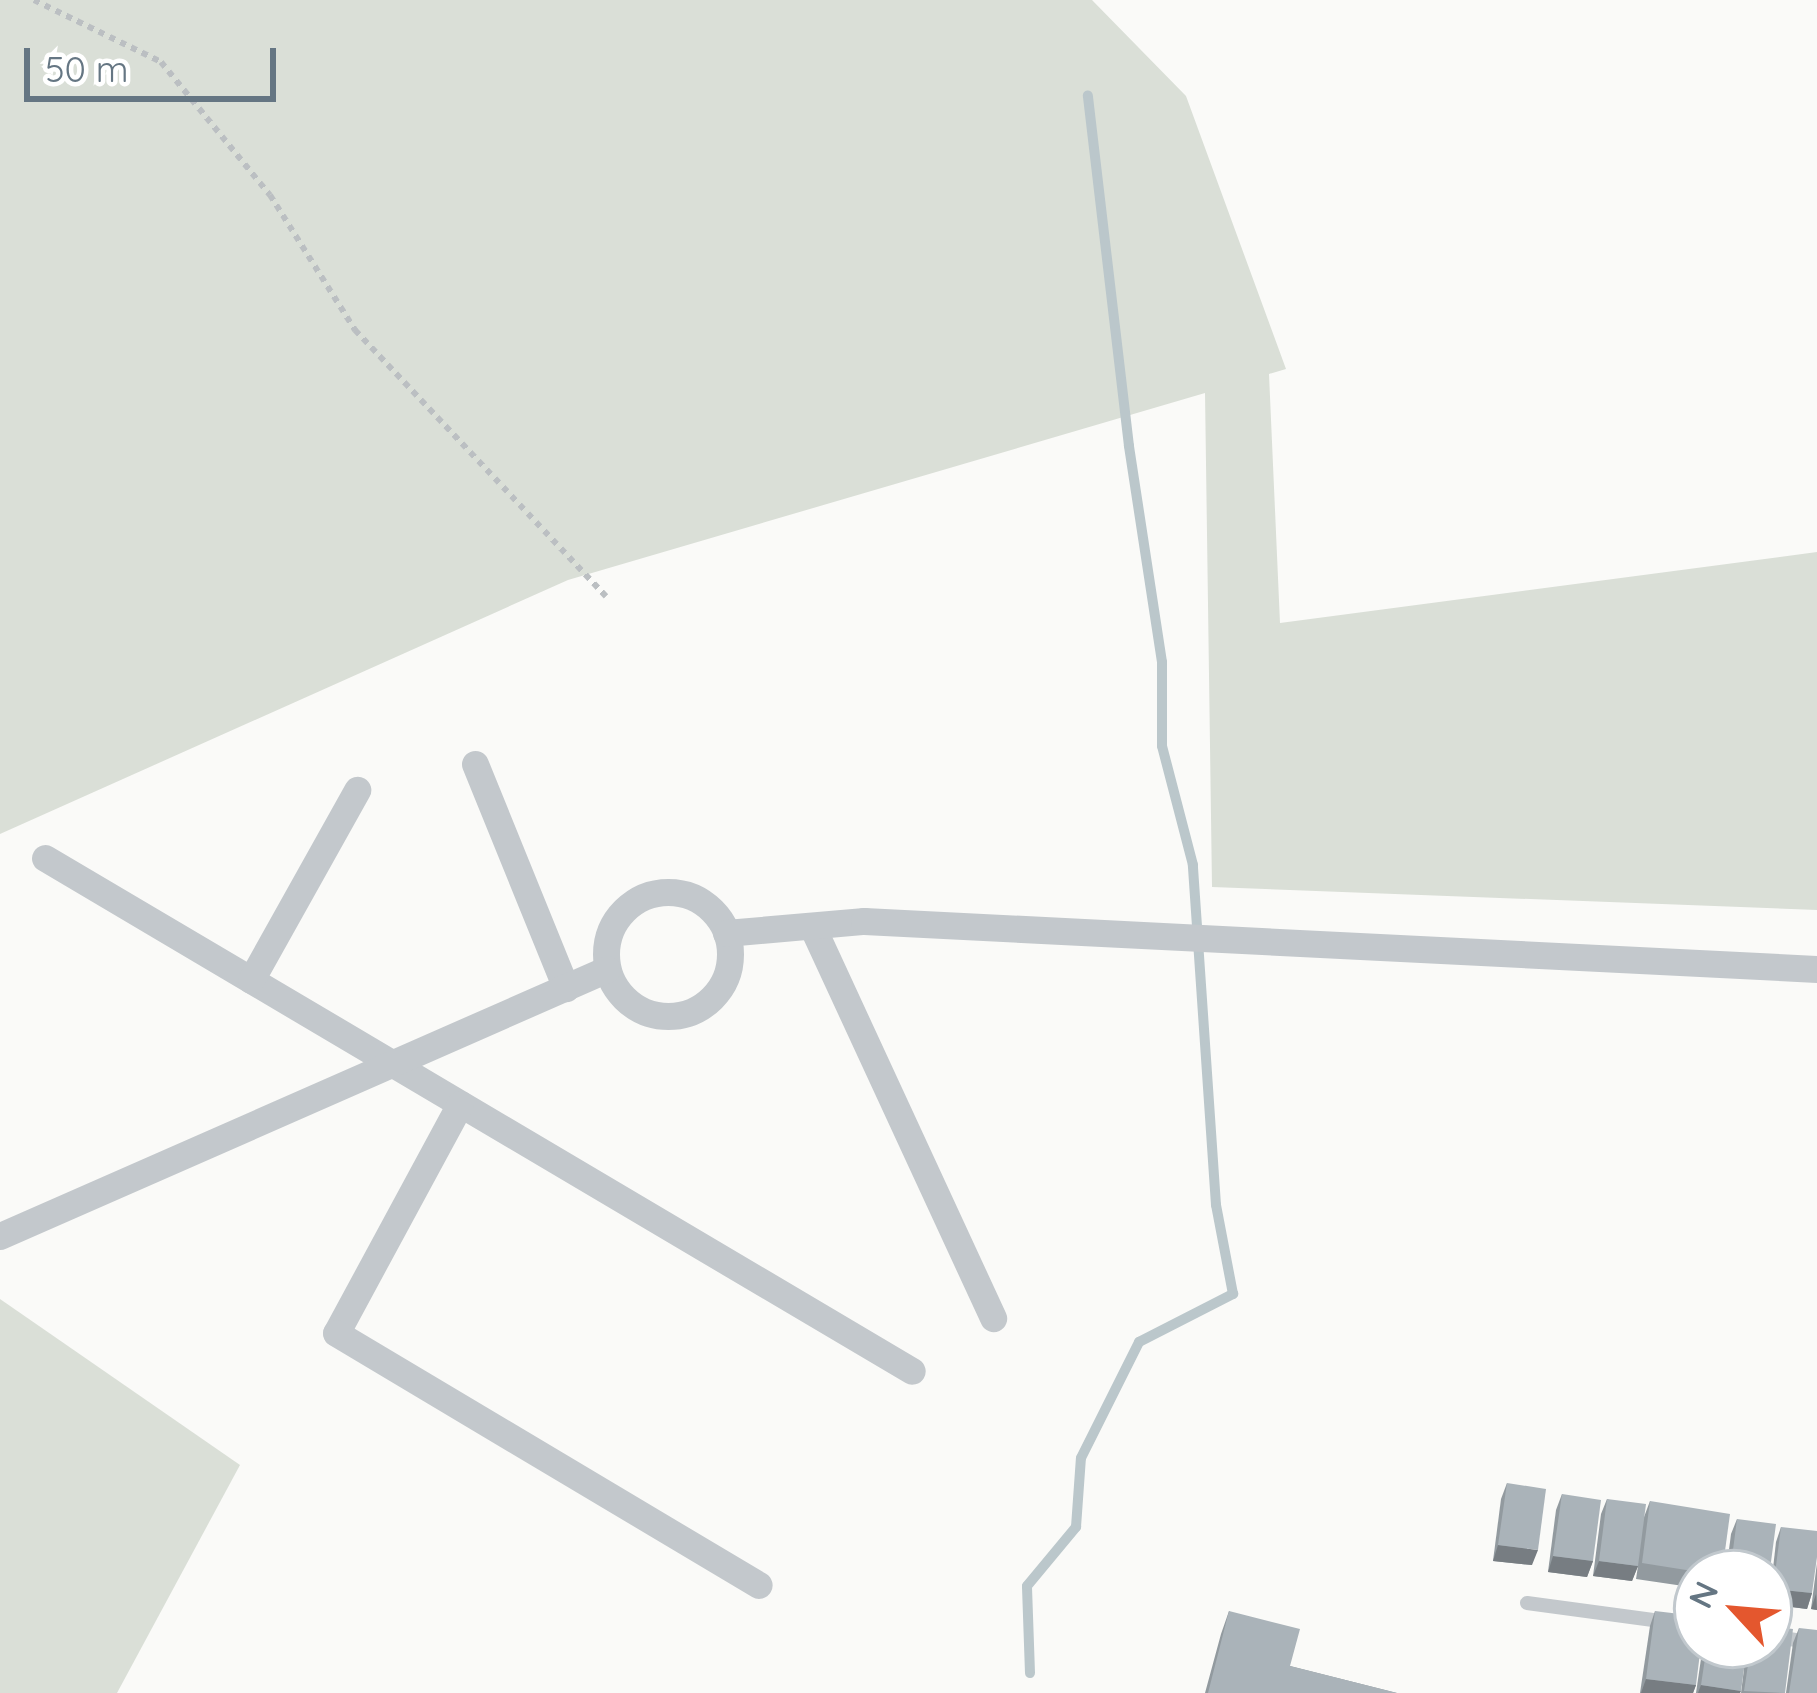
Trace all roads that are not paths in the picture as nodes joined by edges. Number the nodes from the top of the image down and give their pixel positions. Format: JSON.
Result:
{"nodes":[{"id":1,"x":475,"y":764,"type":"dead end"},
{"id":2,"x":357,"y":790,"type":"dead end"},
{"id":3,"x":45,"y":858,"type":"dead end"},
{"id":4,"x":812,"y":926,"type":"junction"},
{"id":5,"x":726,"y":933,"type":"junction"},
{"id":6,"x":607,"y":969,"type":"junction"},
{"id":7,"x":1817,"y":970,"type":"edge"},
{"id":8,"x":250,"y":980,"type":"junction"},
{"id":9,"x":566,"y":988,"type":"junction"},
{"id":10,"x":395,"y":1065,"type":"junction"},
{"id":11,"x":460,"y":1104,"type":"junction"},
{"id":12,"x":0,"y":1236,"type":"edge"},
{"id":13,"x":993,"y":1318,"type":"dead end"},
{"id":14,"x":912,"y":1371,"type":"dead end"},
{"id":15,"x":759,"y":1586,"type":"dead end"},
{"id":16,"x":1527,"y":1604,"type":"dead end"},
{"id":17,"x":1673,"y":1623,"type":"edge"}],
"edges":[{"from":1,"to":9,"type":"street"},
{"from":2,"to":8,"type":"street"},
{"from":3,"to":8,"type":"street"},
{"from":4,"to":5,"type":"street"},
{"from":4,"to":7,"type":"street"},
{"from":4,"to":13,"type":"street"},
{"from":5,"to":6,"type":"street"},
{"from":5,"to":6,"type":"street"},
{"from":6,"to":9,"type":"street"},
{"from":8,"to":10,"type":"street"},
{"from":9,"to":10,"type":"street"},
{"from":10,"to":11,"type":"street"},
{"from":10,"to":12,"type":"street"},
{"from":11,"to":14,"type":"street"},
{"from":11,"to":15,"type":"street"},
{"from":16,"to":17,"type":"lane"}]}
